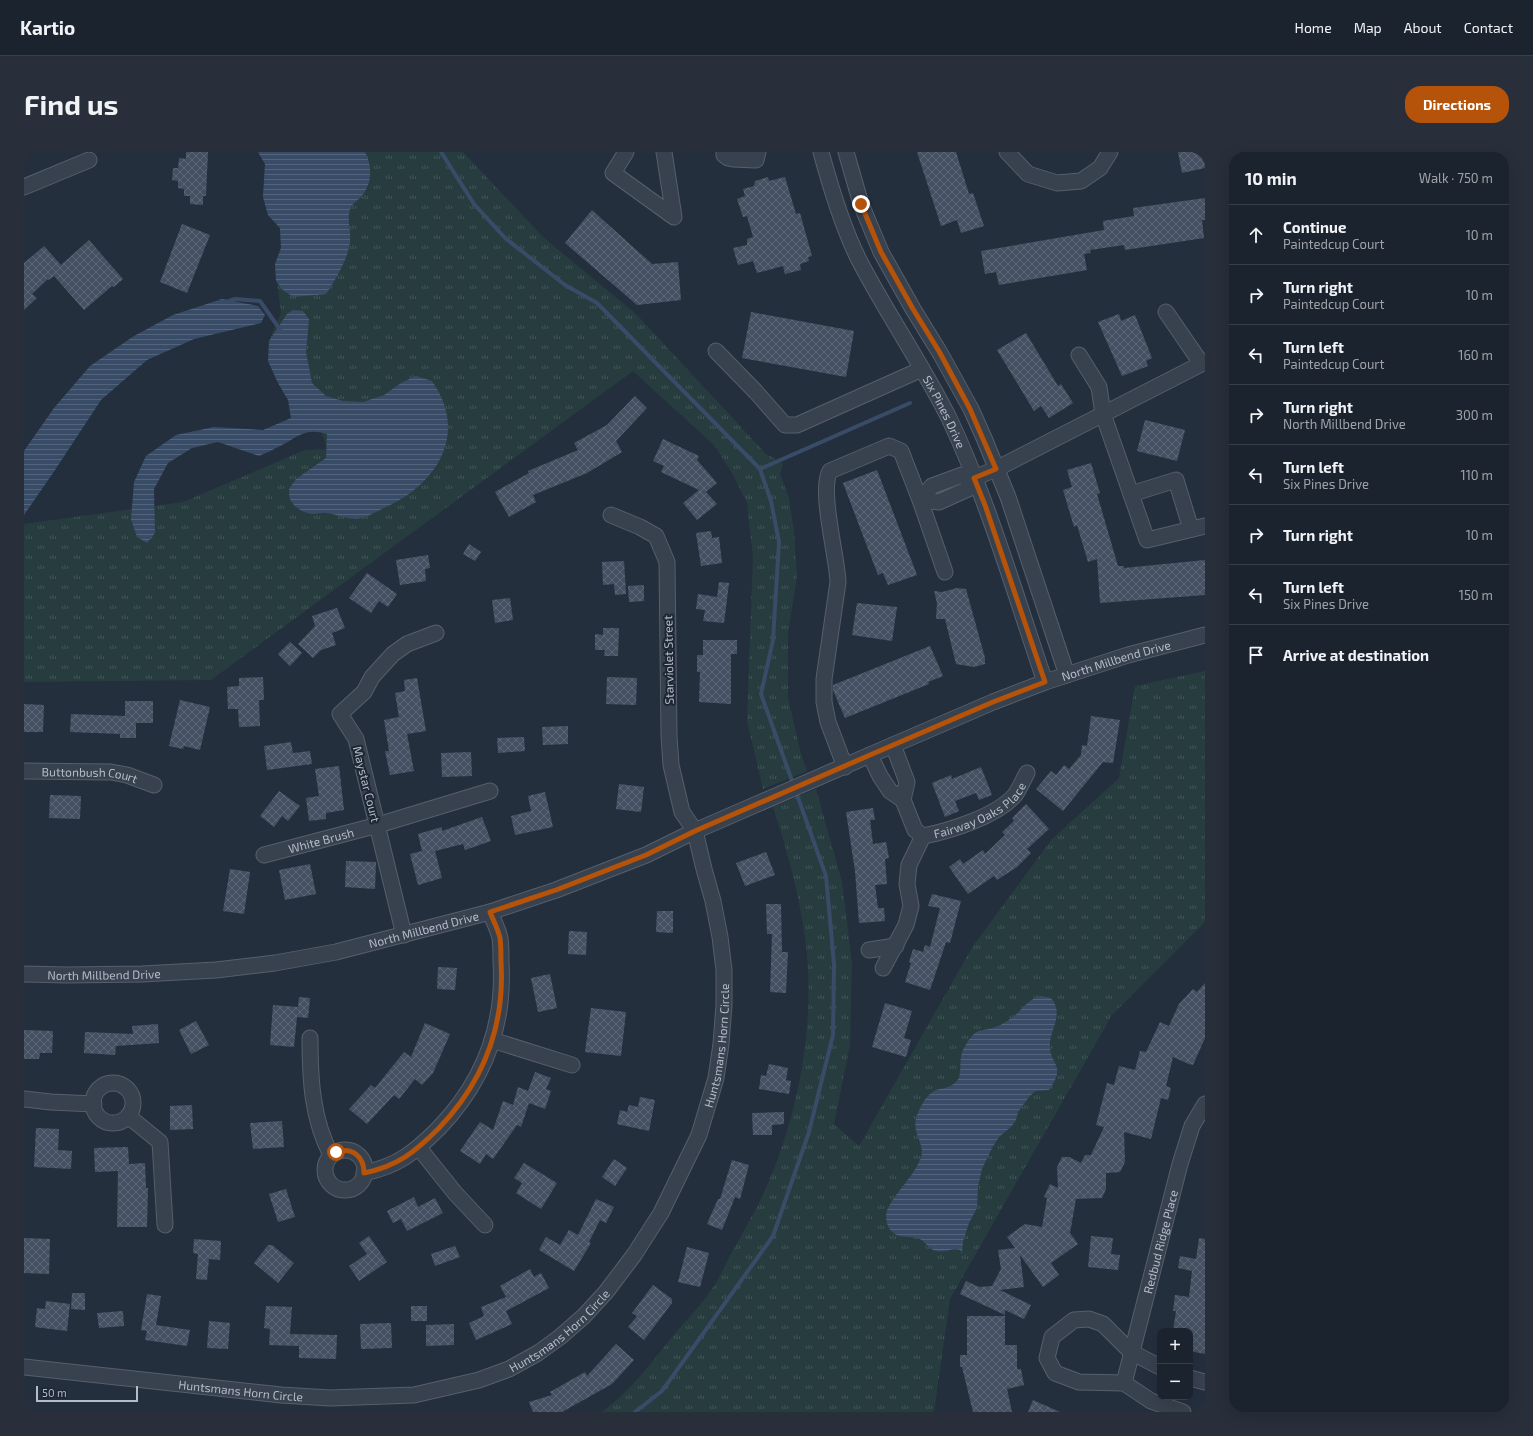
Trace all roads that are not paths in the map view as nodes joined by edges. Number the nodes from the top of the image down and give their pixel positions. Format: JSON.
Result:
{"nodes":[{"id":1,"x":626,"y":152,"type":"edge"},
{"id":2,"x":664,"y":152,"type":"edge"},
{"id":3,"x":724,"y":152,"type":"edge"},
{"id":4,"x":758,"y":152,"type":"edge"},
{"id":5,"x":821,"y":152,"type":"edge"},
{"id":6,"x":846,"y":152,"type":"edge"},
{"id":7,"x":1007,"y":152,"type":"edge"},
{"id":8,"x":1110,"y":152,"type":"edge"},
{"id":9,"x":89,"y":160,"type":"dead end"},
{"id":10,"x":24,"y":188,"type":"edge"},
{"id":11,"x":1166,"y":312,"type":"dead end"},
{"id":12,"x":716,"y":351,"type":"dead end"},
{"id":13,"x":1079,"y":355,"type":"dead end"},
{"id":14,"x":1203,"y":362,"type":"edge"},
{"id":15,"x":922,"y":369,"type":"junction"},
{"id":16,"x":1103,"y":414,"type":"junction"},
{"id":17,"x":996,"y":469,"type":"junction"},
{"id":18,"x":972,"y":479,"type":"junction"},
{"id":19,"x":1131,"y":494,"type":"junction"},
{"id":20,"x":920,"y":500,"type":"junction"},
{"id":21,"x":611,"y":515,"type":"dead end"},
{"id":22,"x":1198,"y":527,"type":"edge"},
{"id":23,"x":945,"y":572,"type":"dead end"},
{"id":24,"x":436,"y":634,"type":"dead end"},
{"id":25,"x":1205,"y":635,"type":"edge"},
{"id":26,"x":1067,"y":675,"type":"junction"},
{"id":27,"x":1045,"y":682,"type":"junction"},
{"id":28,"x":893,"y":745,"type":"junction"},
{"id":29,"x":870,"y":755,"type":"junction"},
{"id":30,"x":845,"y":767,"type":"junction"},
{"id":31,"x":24,"y":771,"type":"edge"},
{"id":32,"x":1027,"y":773,"type":"dead end"},
{"id":33,"x":154,"y":785,"type":"dead end"},
{"id":34,"x":490,"y":791,"type":"dead end"},
{"id":35,"x":903,"y":800,"type":"junction"},
{"id":36,"x":378,"y":826,"type":"junction"},
{"id":37,"x":695,"y":831,"type":"junction"},
{"id":38,"x":923,"y":836,"type":"junction"},
{"id":39,"x":264,"y":855,"type":"dead end"},
{"id":40,"x":490,"y":912,"type":"junction"},
{"id":41,"x":404,"y":935,"type":"junction"},
{"id":42,"x":896,"y":946,"type":"junction"},
{"id":43,"x":869,"y":950,"type":"dead end"},
{"id":44,"x":883,"y":968,"type":"dead end"},
{"id":45,"x":24,"y":974,"type":"edge"},
{"id":46,"x":310,"y":1038,"type":"dead end"},
{"id":47,"x":492,"y":1040,"type":"junction"},
{"id":48,"x":572,"y":1065,"type":"dead end"},
{"id":49,"x":24,"y":1099,"type":"edge"},
{"id":50,"x":94,"y":1104,"type":"junction"},
{"id":51,"x":1205,"y":1104,"type":"edge"},
{"id":52,"x":128,"y":1116,"type":"junction"},
{"id":53,"x":419,"y":1148,"type":"junction"},
{"id":54,"x":331,"y":1155,"type":"junction"},
{"id":55,"x":364,"y":1173,"type":"junction"},
{"id":56,"x":165,"y":1225,"type":"dead end"},
{"id":57,"x":485,"y":1225,"type":"dead end"},
{"id":58,"x":1131,"y":1352,"type":"junction"},
{"id":59,"x":1157,"y":1365,"type":"edge"},
{"id":60,"x":24,"y":1367,"type":"edge"},
{"id":61,"x":1193,"y":1379,"type":"edge"},
{"id":62,"x":1205,"y":1382,"type":"edge"},
{"id":63,"x":1124,"y":1383,"type":"junction"},
{"id":64,"x":1183,"y":1412,"type":"edge"}],
"edges":[{"from":1,"to":2,"type":"street"},
{"from":3,"to":4,"type":"street"},
{"from":5,"to":15,"type":"street","name":"Six Pines Drive"},
{"from":6,"to":17,"type":"street","name":"Six Pines Drive"},
{"from":7,"to":8,"type":"street"},
{"from":9,"to":10,"type":"street"},
{"from":11,"to":14,"type":"street"},
{"from":12,"to":15,"type":"street"},
{"from":13,"to":16,"type":"street"},
{"from":14,"to":16,"type":"street"},
{"from":15,"to":18,"type":"street","name":"Six Pines Drive"},
{"from":16,"to":17,"type":"street"},
{"from":16,"to":19,"type":"street"},
{"from":17,"to":18,"type":"street"},
{"from":17,"to":26,"type":"street","name":"Six Pines Drive"},
{"from":18,"to":20,"type":"street"},
{"from":18,"to":27,"type":"street","name":"Six Pines Drive"},
{"from":19,"to":22,"type":"street"},
{"from":19,"to":22,"type":"street"},
{"from":20,"to":23,"type":"street"},
{"from":20,"to":30,"type":"street"},
{"from":21,"to":37,"type":"street","name":"Starviolet Street"},
{"from":24,"to":36,"type":"street","name":"Maystar Court"},
{"from":25,"to":26,"type":"street","name":"North Millbend Drive"},
{"from":26,"to":27,"type":"street","name":"North Millbend Drive"},
{"from":27,"to":28,"type":"street","name":"North Millbend Drive"},
{"from":28,"to":29,"type":"street","name":"North Millbend Drive"},
{"from":28,"to":35,"type":"street"},
{"from":29,"to":30,"type":"street","name":"North Millbend Drive"},
{"from":29,"to":35,"type":"street","name":"Fairway Oaks Place"},
{"from":30,"to":37,"type":"street","name":"North Millbend Drive"},
{"from":31,"to":33,"type":"street","name":"Buttonbush Court"},
{"from":32,"to":38,"type":"street","name":"Fairway Oaks Place"},
{"from":34,"to":36,"type":"street","name":"White Brush"},
{"from":35,"to":38,"type":"street","name":"Fairway Oaks Place"},
{"from":36,"to":39,"type":"street","name":"White Brush"},
{"from":36,"to":41,"type":"street","name":"Maystar Court"},
{"from":37,"to":40,"type":"street","name":"North Millbend Drive"},
{"from":37,"to":60,"type":"street","name":"Huntsmans Horn Circle"},
{"from":38,"to":42,"type":"street","name":"Fairway Oaks Place"},
{"from":40,"to":41,"type":"street","name":"North Millbend Drive"},
{"from":40,"to":47,"type":"street"},
{"from":41,"to":45,"type":"street","name":"North Millbend Drive"},
{"from":42,"to":43,"type":"street"},
{"from":42,"to":44,"type":"street","name":"Fairway Oaks Place"},
{"from":46,"to":54,"type":"street"},
{"from":47,"to":48,"type":"street"},
{"from":47,"to":53,"type":"street"},
{"from":49,"to":50,"type":"street"},
{"from":50,"to":52,"type":"street"},
{"from":50,"to":52,"type":"street"},
{"from":51,"to":58,"type":"street","name":"Redbud Ridge Place"},
{"from":52,"to":56,"type":"street"},
{"from":53,"to":55,"type":"street"},
{"from":53,"to":57,"type":"street"},
{"from":54,"to":55,"type":"street"},
{"from":54,"to":55,"type":"street"},
{"from":58,"to":59,"type":"street"},
{"from":58,"to":63,"type":"street","name":"Redbud Ridge Place"},
{"from":58,"to":63,"type":"street"},
{"from":61,"to":62,"type":"street"},
{"from":63,"to":64,"type":"street"}]}
